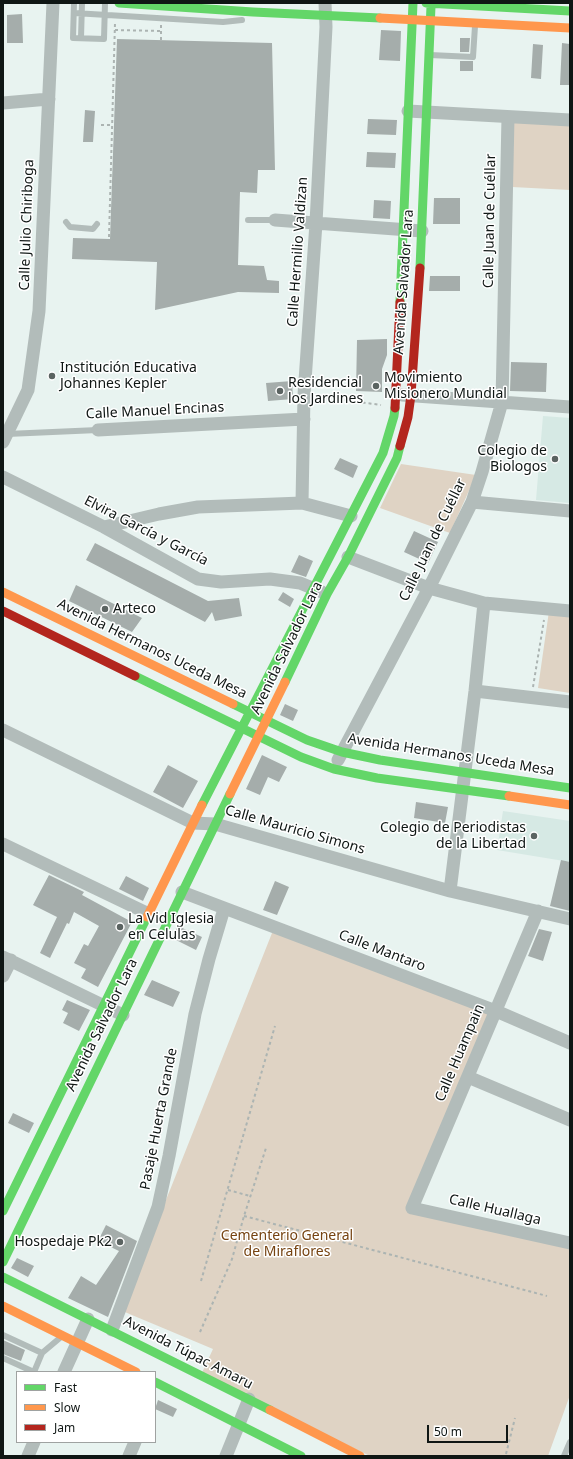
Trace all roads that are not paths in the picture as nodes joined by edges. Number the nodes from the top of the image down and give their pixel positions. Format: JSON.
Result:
{"nodes":[{"id":1,"x":53,"y":3,"type":"edge"},
{"id":2,"x":74,"y":3,"type":"edge"},
{"id":3,"x":82,"y":3,"type":"edge"},
{"id":4,"x":105,"y":3,"type":"edge"},
{"id":5,"x":118,"y":3,"type":"edge"},
{"id":6,"x":413,"y":3,"type":"edge"},
{"id":7,"x":426,"y":3,"type":"edge"},
{"id":8,"x":431,"y":3,"type":"edge"},
{"id":9,"x":453,"y":4,"type":"edge"},
{"id":10,"x":325,"y":9,"type":"edge"},
{"id":11,"x":570,"y":11,"type":"edge"},
{"id":12,"x":253,"y":12,"type":"junction"},
{"id":13,"x":74,"y":13,"type":"junction"},
{"id":14,"x":82,"y":14,"type":"junction"},
{"id":15,"x":104,"y":15,"type":"junction"},
{"id":16,"x":412,"y":20,"type":"junction"},
{"id":17,"x":430,"y":21,"type":"junction"},
{"id":18,"x":475,"y":23,"type":"junction"},
{"id":19,"x":570,"y":28,"type":"edge"},
{"id":20,"x":81,"y":38,"type":"junction"},
{"id":21,"x":429,"y":55,"type":"junction"},
{"id":22,"x":48,"y":99,"type":"junction"},
{"id":23,"x":3,"y":103,"type":"edge"},
{"id":24,"x":408,"y":111,"type":"junction"},
{"id":25,"x":427,"y":112,"type":"junction"},
{"id":26,"x":508,"y":117,"type":"junction"},
{"id":27,"x":570,"y":120,"type":"edge"},
{"id":28,"x":248,"y":220,"type":"dead end"},
{"id":29,"x":275,"y":220,"type":"joint"},
{"id":30,"x":66,"y":222,"type":"dead end"},
{"id":31,"x":316,"y":223,"type":"junction"},
{"id":32,"x":97,"y":224,"type":"dead end"},
{"id":33,"x":403,"y":229,"type":"junction"},
{"id":34,"x":422,"y":230,"type":"junction"},
{"id":35,"x":411,"y":395,"type":"junction"},
{"id":36,"x":396,"y":400,"type":"junction"},
{"id":37,"x":502,"y":402,"type":"junction"},
{"id":38,"x":570,"y":407,"type":"edge"},
{"id":39,"x":304,"y":419,"type":"junction"},
{"id":40,"x":98,"y":430,"type":"joint"},
{"id":41,"x":5,"y":438,"type":"edge"},
{"id":42,"x":3,"y":477,"type":"edge"},
{"id":43,"x":472,"y":502,"type":"junction"},
{"id":44,"x":302,"y":503,"type":"junction"},
{"id":45,"x":570,"y":511,"type":"edge"},
{"id":46,"x":351,"y":516,"type":"junction"},
{"id":47,"x":104,"y":527,"type":"junction"},
{"id":48,"x":348,"y":557,"type":"junction"},
{"id":49,"x":428,"y":588,"type":"junction"},
{"id":50,"x":313,"y":589,"type":"junction"},
{"id":51,"x":3,"y":592,"type":"edge"},
{"id":52,"x":327,"y":594,"type":"junction"},
{"id":53,"x":484,"y":603,"type":"junction"},
{"id":54,"x":3,"y":611,"type":"edge"},
{"id":55,"x":570,"y":611,"type":"edge"},
{"id":56,"x":133,"y":655,"type":"junction"},
{"id":57,"x":125,"y":671,"type":"junction"},
{"id":58,"x":476,"y":692,"type":"junction"},
{"id":59,"x":570,"y":702,"type":"edge"},
{"id":60,"x":249,"y":712,"type":"junction"},
{"id":61,"x":267,"y":720,"type":"junction"},
{"id":62,"x":241,"y":728,"type":"junction"},
{"id":63,"x":3,"y":730,"type":"edge"},
{"id":64,"x":259,"y":736,"type":"junction"},
{"id":65,"x":342,"y":752,"type":"junction"},
{"id":66,"x":334,"y":769,"type":"junction"},
{"id":67,"x":465,"y":774,"type":"junction"},
{"id":68,"x":570,"y":788,"type":"edge"},
{"id":69,"x":462,"y":790,"type":"junction"},
{"id":70,"x":570,"y":805,"type":"edge"},
{"id":71,"x":193,"y":824,"type":"junction"},
{"id":72,"x":215,"y":824,"type":"junction"},
{"id":73,"x":3,"y":844,"type":"edge"},
{"id":74,"x":450,"y":891,"type":"junction"},
{"id":75,"x":182,"y":892,"type":"junction"},
{"id":76,"x":224,"y":909,"type":"junction"},
{"id":77,"x":538,"y":911,"type":"junction"},
{"id":78,"x":149,"y":914,"type":"junction"},
{"id":79,"x":570,"y":919,"type":"edge"},
{"id":80,"x":7,"y":958,"type":"edge"},
{"id":81,"x":3,"y":976,"type":"edge"},
{"id":82,"x":103,"y":1006,"type":"junction"},
{"id":83,"x":496,"y":1011,"type":"junction"},
{"id":84,"x":122,"y":1015,"type":"junction"},
{"id":85,"x":570,"y":1044,"type":"edge"},
{"id":86,"x":468,"y":1077,"type":"junction"},
{"id":87,"x":570,"y":1120,"type":"edge"},
{"id":88,"x":45,"y":1152,"type":"junction"},
{"id":89,"x":412,"y":1208,"type":"joint"},
{"id":90,"x":3,"y":1211,"type":"edge"},
{"id":91,"x":570,"y":1243,"type":"edge"},
{"id":92,"x":3,"y":1262,"type":"edge"},
{"id":93,"x":3,"y":1277,"type":"edge"},
{"id":94,"x":3,"y":1306,"type":"edge"},
{"id":95,"x":88,"y":1319,"type":"junction"},
{"id":96,"x":112,"y":1330,"type":"junction"},
{"id":97,"x":3,"y":1336,"type":"edge"},
{"id":98,"x":63,"y":1336,"type":"junction"},
{"id":99,"x":76,"y":1342,"type":"junction"},
{"id":100,"x":42,"y":1353,"type":"junction"},
{"id":101,"x":3,"y":1358,"type":"edge"},
{"id":102,"x":32,"y":1371,"type":"edge"},
{"id":103,"x":34,"y":1371,"type":"edge"},
{"id":104,"x":64,"y":1371,"type":"edge"},
{"id":105,"x":134,"y":1371,"type":"edge"},
{"id":106,"x":156,"y":1386,"type":"edge"},
{"id":107,"x":249,"y":1399,"type":"junction"},
{"id":108,"x":239,"y":1424,"type":"junction"},
{"id":109,"x":570,"y":1442,"type":"edge"},
{"id":110,"x":34,"y":1443,"type":"edge"},
{"id":111,"x":135,"y":1443,"type":"edge"},
{"id":112,"x":28,"y":1456,"type":"edge"},
{"id":113,"x":129,"y":1456,"type":"edge"},
{"id":114,"x":226,"y":1456,"type":"edge"},
{"id":115,"x":301,"y":1456,"type":"edge"},
{"id":116,"x":360,"y":1456,"type":"edge"},
{"id":117,"x":564,"y":1456,"type":"edge"}],
"edges":[{"from":1,"to":22,"type":"street","name":"Calle Julio Chiriboga"},
{"from":2,"to":13,"type":"lane"},
{"from":3,"to":14,"type":"lane"},
{"from":4,"to":15,"type":"lane"},
{"from":5,"to":12,"type":"street"},
{"from":6,"to":16,"type":"street","name":"Avenida Salvador Lara"},
{"from":7,"to":8,"type":"street"},
{"from":8,"to":9,"type":"street"},
{"from":8,"to":17,"type":"street","name":"Avenida Salvador Lara"},
{"from":9,"to":11,"type":"street"},
{"from":10,"to":12,"type":"street"},
{"from":10,"to":16,"type":"street"},
{"from":10,"to":31,"type":"street","name":"Calle Hermilio Valdizan"},
{"from":12,"to":15,"type":"lane"},
{"from":13,"to":14,"type":"lane"},
{"from":13,"to":20,"type":"lane"},
{"from":14,"to":15,"type":"lane"},
{"from":14,"to":20,"type":"lane"},
{"from":15,"to":20,"type":"lane"},
{"from":16,"to":17,"type":"street"},
{"from":16,"to":24,"type":"street","name":"Avenida Salvador Lara"},
{"from":17,"to":18,"type":"street"},
{"from":17,"to":21,"type":"street","name":"Avenida Salvador Lara"},
{"from":18,"to":19,"type":"street"},
{"from":18,"to":21,"type":"lane"},
{"from":21,"to":25,"type":"street","name":"Avenida Salvador Lara"},
{"from":22,"to":23,"type":"street"},
{"from":22,"to":41,"type":"street","name":"Calle Julio Chiriboga"},
{"from":24,"to":25,"type":"street"},
{"from":24,"to":33,"type":"street","name":"Avenida Salvador Lara"},
{"from":25,"to":26,"type":"street"},
{"from":25,"to":34,"type":"street","name":"Avenida Salvador Lara"},
{"from":26,"to":27,"type":"street"},
{"from":26,"to":37,"type":"street","name":"Calle Juan de Cuéllar"},
{"from":28,"to":29,"type":"lane"},
{"from":29,"to":31,"type":"street"},
{"from":30,"to":32,"type":"lane"},
{"from":31,"to":33,"type":"street"},
{"from":31,"to":39,"type":"street","name":"Calle Hermilio Valdizan"},
{"from":33,"to":34,"type":"street"},
{"from":33,"to":36,"type":"street","name":"Avenida Salvador Lara"},
{"from":34,"to":35,"type":"street","name":"Avenida Salvador Lara"},
{"from":35,"to":36,"type":"street"},
{"from":35,"to":37,"type":"street"},
{"from":35,"to":48,"type":"street","name":"Avenida Salvador Lara"},
{"from":36,"to":46,"type":"street","name":"Avenida Salvador Lara"},
{"from":37,"to":38,"type":"street"},
{"from":37,"to":43,"type":"street","name":"Calle Juan de Cuéllar"},
{"from":39,"to":40,"type":"street","name":"Calle Manuel Encinas"},
{"from":39,"to":44,"type":"street","name":"Calle Hermilio Valdizan"},
{"from":40,"to":41,"type":"lane","name":"Calle Manuel Encinas"},
{"from":42,"to":47,"type":"street","name":"Elvira García y García"},
{"from":43,"to":45,"type":"street"},
{"from":43,"to":49,"type":"street","name":"Calle Juan de Cuéllar"},
{"from":44,"to":46,"type":"street"},
{"from":44,"to":47,"type":"street"},
{"from":46,"to":50,"type":"street","name":"Avenida Salvador Lara"},
{"from":47,"to":50,"type":"street","name":"Elvira García y García"},
{"from":48,"to":49,"type":"street"},
{"from":48,"to":52,"type":"street","name":"Avenida Salvador Lara"},
{"from":49,"to":53,"type":"street"},
{"from":49,"to":65,"type":"street","name":"Calle Juan de Cuéllar"},
{"from":50,"to":52,"type":"street","name":"Elvira García y García"},
{"from":50,"to":60,"type":"street","name":"Avenida Salvador Lara"},
{"from":51,"to":56,"type":"street","name":"Avenida Hermanos Uceda Mesa"},
{"from":52,"to":61,"type":"street","name":"Avenida Salvador Lara"},
{"from":53,"to":55,"type":"street"},
{"from":53,"to":58,"type":"street"},
{"from":54,"to":57,"type":"street"},
{"from":56,"to":57,"type":"street"},
{"from":56,"to":60,"type":"street","name":"Avenida Hermanos Uceda Mesa"},
{"from":57,"to":62,"type":"street"},
{"from":58,"to":59,"type":"street"},
{"from":58,"to":67,"type":"street"},
{"from":60,"to":61,"type":"street","name":"Avenida Hermanos Uceda Mesa"},
{"from":60,"to":62,"type":"street","name":"Avenida Salvador Lara"},
{"from":61,"to":64,"type":"street","name":"Avenida Salvador Lara"},
{"from":61,"to":65,"type":"street","name":"Avenida Hermanos Uceda Mesa"},
{"from":62,"to":64,"type":"street"},
{"from":62,"to":71,"type":"street","name":"Avenida Salvador Lara"},
{"from":63,"to":71,"type":"street","name":"Calle Mauricio Simons"},
{"from":64,"to":66,"type":"street"},
{"from":64,"to":72,"type":"street","name":"Avenida Salvador Lara"},
{"from":65,"to":66,"type":"street","name":"Calle Juan de Cuéllar"},
{"from":65,"to":67,"type":"street","name":"Avenida Hermanos Uceda Mesa"},
{"from":66,"to":69,"type":"street"},
{"from":67,"to":68,"type":"street","name":"Avenida Hermanos Uceda Mesa"},
{"from":67,"to":69,"type":"street"},
{"from":69,"to":70,"type":"street"},
{"from":69,"to":74,"type":"street"},
{"from":71,"to":72,"type":"street","name":"Calle Mauricio Simons"},
{"from":71,"to":78,"type":"street","name":"Avenida Salvador Lara"},
{"from":72,"to":74,"type":"street","name":"Calle Mauricio Simons"},
{"from":72,"to":75,"type":"street","name":"Avenida Salvador Lara"},
{"from":73,"to":78,"type":"street"},
{"from":74,"to":77,"type":"street","name":"Calle Mauricio Simons"},
{"from":75,"to":76,"type":"street","name":"Calle Mantaro"},
{"from":75,"to":84,"type":"street","name":"Avenida Salvador Lara"},
{"from":76,"to":83,"type":"street","name":"Calle Mantaro"},
{"from":76,"to":96,"type":"street","name":"Pasaje Huerta Grande"},
{"from":77,"to":79,"type":"street","name":"Calle Mauricio Simons"},
{"from":77,"to":83,"type":"street","name":"Calle Huampain"},
{"from":78,"to":82,"type":"street","name":"Avenida Salvador Lara"},
{"from":80,"to":81,"type":"street"},
{"from":80,"to":82,"type":"street"},
{"from":82,"to":84,"type":"street"},
{"from":82,"to":88,"type":"street","name":"Avenida Salvador Lara"},
{"from":83,"to":85,"type":"street","name":"Calle Mantaro"},
{"from":83,"to":86,"type":"street","name":"Calle Huampain"},
{"from":84,"to":88,"type":"street","name":"Avenida Salvador Lara"},
{"from":86,"to":87,"type":"street"},
{"from":86,"to":89,"type":"street","name":"Calle Huampain"},
{"from":88,"to":90,"type":"street","name":"Avenida Salvador Lara"},
{"from":88,"to":92,"type":"street","name":"Avenida Salvador Lara"},
{"from":89,"to":91,"type":"street","name":"Calle Huallaga"},
{"from":93,"to":95,"type":"street","name":"Avenida Túpac Amaru"},
{"from":94,"to":98,"type":"street"},
{"from":95,"to":96,"type":"street","name":"Avenida Túpac Amaru"},
{"from":95,"to":99,"type":"street"},
{"from":96,"to":107,"type":"street","name":"Avenida Túpac Amaru"},
{"from":97,"to":100,"type":"lane"},
{"from":98,"to":99,"type":"street"},
{"from":98,"to":100,"type":"lane"},
{"from":99,"to":104,"type":"street"},
{"from":99,"to":105,"type":"street"},
{"from":100,"to":103,"type":"lane"},
{"from":101,"to":102,"type":"lane"},
{"from":106,"to":108,"type":"street"},
{"from":107,"to":108,"type":"street"},
{"from":107,"to":116,"type":"street","name":"Avenida Túpac Amaru"},
{"from":108,"to":114,"type":"street"},
{"from":108,"to":115,"type":"street"},
{"from":109,"to":117,"type":"lane"},
{"from":110,"to":112,"type":"street"},
{"from":111,"to":113,"type":"street"}]}
